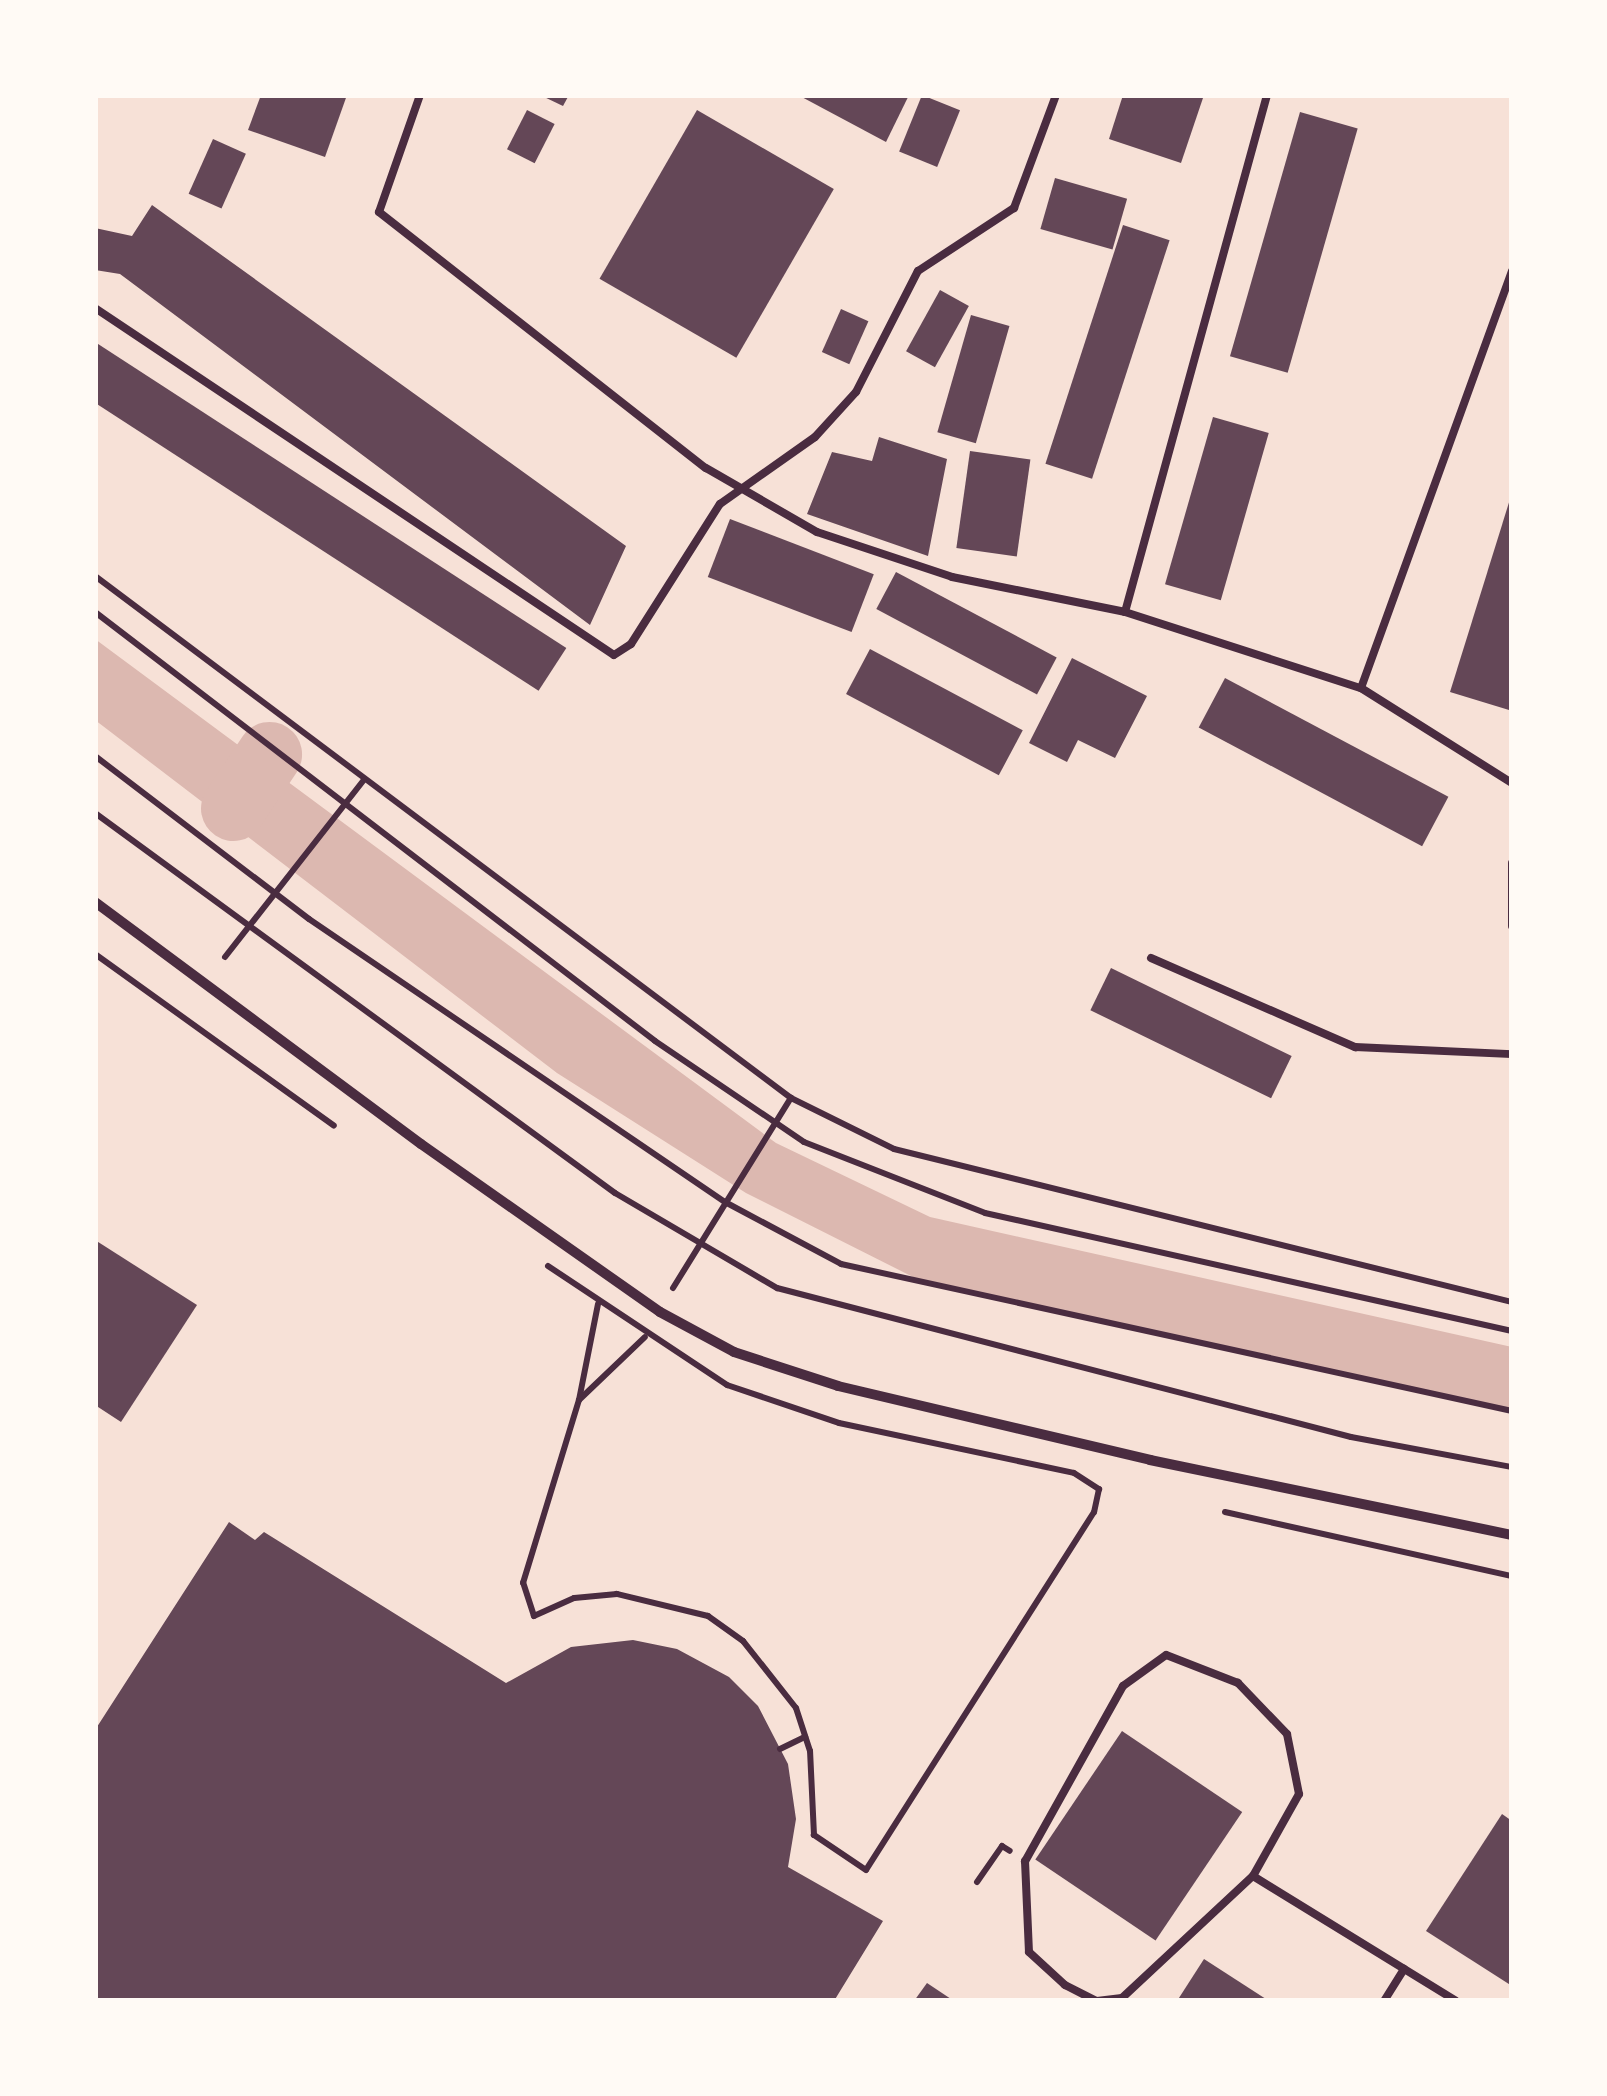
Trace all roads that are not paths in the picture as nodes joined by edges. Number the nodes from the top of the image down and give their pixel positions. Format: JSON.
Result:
{"nodes":[{"id":1,"x":420,"y":95,"type":"edge"},
{"id":2,"x":1056,"y":95,"type":"edge"},
{"id":3,"x":1267,"y":95,"type":"edge"},
{"id":4,"x":1512,"y":270,"type":"edge"},
{"id":5,"x":95,"y":308,"type":"edge"},
{"id":6,"x":744,"y":490,"type":"junction"},
{"id":7,"x":1126,"y":612,"type":"junction"},
{"id":8,"x":1361,"y":688,"type":"junction"},
{"id":9,"x":1512,"y":783,"type":"edge"},
{"id":10,"x":1512,"y":863,"type":"edge"},
{"id":11,"x":95,"y":902,"type":"edge"},
{"id":12,"x":1512,"y":926,"type":"edge"},
{"id":13,"x":1151,"y":958,"type":"dead end"},
{"id":14,"x":1512,"y":1054,"type":"edge"},
{"id":15,"x":1512,"y":1534,"type":"edge"},
{"id":16,"x":1252,"y":1876,"type":"junction"},
{"id":17,"x":1404,"y":1969,"type":"junction"},
{"id":18,"x":1097,"y":2001,"type":"edge"},
{"id":19,"x":1384,"y":2001,"type":"edge"},
{"id":20,"x":1456,"y":2001,"type":"edge"}],
"edges":[{"from":1,"to":6,"type":"lane"},
{"from":2,"to":6,"type":"lane"},
{"from":3,"to":7,"type":"lane"},
{"from":4,"to":8,"type":"lane"},
{"from":5,"to":6,"type":"lane"},
{"from":6,"to":7,"type":"lane"},
{"from":7,"to":8,"type":"lane"},
{"from":8,"to":9,"type":"lane"},
{"from":10,"to":12,"type":"lane"},
{"from":11,"to":15,"type":"street"},
{"from":13,"to":14,"type":"lane"},
{"from":16,"to":17,"type":"lane"},
{"from":16,"to":18,"type":"lane"},
{"from":16,"to":18,"type":"lane"},
{"from":17,"to":19,"type":"lane"},
{"from":17,"to":20,"type":"lane"}]}
